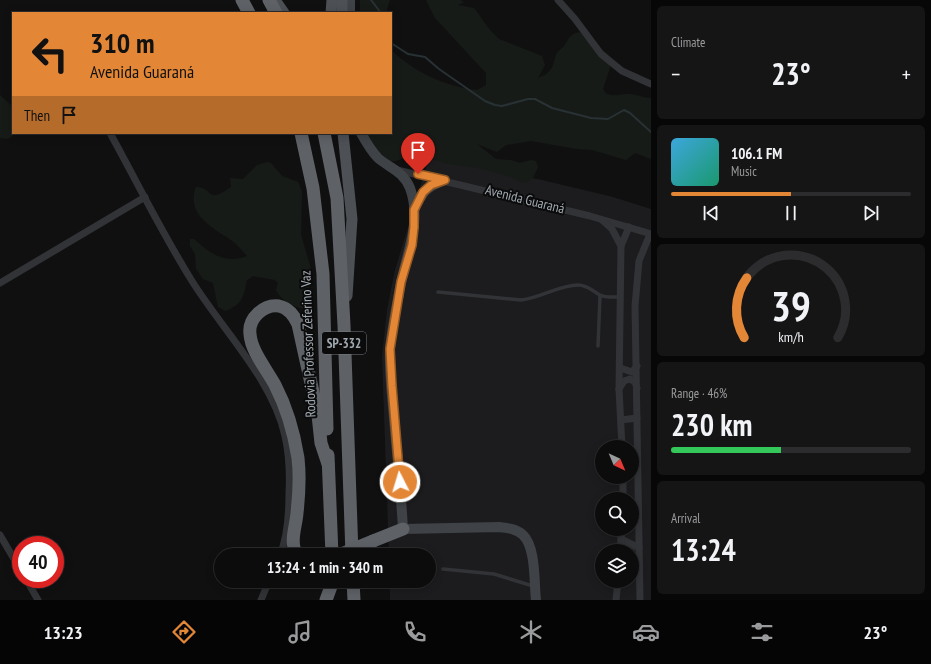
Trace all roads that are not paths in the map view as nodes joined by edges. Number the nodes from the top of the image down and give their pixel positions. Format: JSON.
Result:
{"nodes":[{"id":1,"x":242,"y":0,"type":"edge"},
{"id":2,"x":269,"y":0,"type":"edge"},
{"id":3,"x":275,"y":0,"type":"edge"},
{"id":4,"x":332,"y":0,"type":"edge"},
{"id":5,"x":342,"y":0,"type":"edge"},
{"id":6,"x":350,"y":0,"type":"edge"},
{"id":7,"x":558,"y":0,"type":"edge"},
{"id":8,"x":248,"y":12,"type":"edge"},
{"id":9,"x":275,"y":12,"type":"edge"},
{"id":10,"x":283,"y":12,"type":"edge"},
{"id":11,"x":331,"y":12,"type":"edge"},
{"id":12,"x":342,"y":12,"type":"edge"},
{"id":13,"x":350,"y":12,"type":"edge"},
{"id":14,"x":651,"y":84,"type":"edge"},
{"id":15,"x":111,"y":134,"type":"edge"},
{"id":16,"x":302,"y":134,"type":"edge"},
{"id":17,"x":324,"y":134,"type":"edge"},
{"id":18,"x":342,"y":134,"type":"edge"},
{"id":19,"x":362,"y":134,"type":"edge"},
{"id":20,"x":397,"y":170,"type":"junction"},
{"id":21,"x":445,"y":180,"type":"junction"},
{"id":22,"x":145,"y":197,"type":"junction"},
{"id":23,"x":414,"y":210,"type":"junction"},
{"id":24,"x":600,"y":218,"type":"junction"},
{"id":25,"x":629,"y":227,"type":"junction"},
{"id":26,"x":651,"y":234,"type":"edge"},
{"id":27,"x":621,"y":246,"type":"junction"},
{"id":28,"x":0,"y":283,"type":"edge"},
{"id":29,"x":438,"y":292,"type":"dead end"},
{"id":30,"x":600,"y":296,"type":"junction"},
{"id":31,"x":621,"y":297,"type":"junction"},
{"id":32,"x":635,"y":306,"type":"junction"},
{"id":33,"x":344,"y":325,"type":"junction"},
{"id":34,"x":598,"y":346,"type":"dead end"},
{"id":35,"x":637,"y":366,"type":"junction"},
{"id":36,"x":620,"y":368,"type":"junction"},
{"id":37,"x":637,"y":388,"type":"junction"},
{"id":38,"x":619,"y":389,"type":"junction"},
{"id":39,"x":637,"y":418,"type":"junction"},
{"id":40,"x":621,"y":420,"type":"junction"},
{"id":41,"x":622,"y":440,"type":"edge"},
{"id":42,"x":328,"y":464,"type":"junction"},
{"id":43,"x":403,"y":530,"type":"junction"},
{"id":44,"x":0,"y":535,"type":"edge"},
{"id":45,"x":621,"y":536,"type":"edge"},
{"id":46,"x":621,"y":539,"type":"junction"},
{"id":47,"x":621,"y":544,"type":"edge"},
{"id":48,"x":631,"y":544,"type":"edge"},
{"id":49,"x":639,"y":544,"type":"edge"},
{"id":50,"x":282,"y":548,"type":"edge"},
{"id":51,"x":295,"y":548,"type":"edge"},
{"id":52,"x":332,"y":548,"type":"edge"},
{"id":53,"x":352,"y":548,"type":"edge"},
{"id":54,"x":356,"y":548,"type":"edge"},
{"id":55,"x":639,"y":548,"type":"edge"},
{"id":56,"x":12,"y":556,"type":"edge"},
{"id":57,"x":443,"y":569,"type":"dead end"},
{"id":58,"x":534,"y":586,"type":"junction"},
{"id":59,"x":31,"y":588,"type":"edge"},
{"id":60,"x":266,"y":588,"type":"edge"},
{"id":61,"x":330,"y":588,"type":"edge"},
{"id":62,"x":333,"y":588,"type":"edge"},
{"id":63,"x":353,"y":588,"type":"edge"},
{"id":64,"x":617,"y":588,"type":"edge"},
{"id":65,"x":38,"y":600,"type":"edge"},
{"id":66,"x":261,"y":600,"type":"edge"},
{"id":67,"x":326,"y":600,"type":"edge"},
{"id":68,"x":334,"y":600,"type":"edge"},
{"id":69,"x":354,"y":600,"type":"edge"},
{"id":70,"x":536,"y":600,"type":"edge"},
{"id":71,"x":616,"y":600,"type":"edge"},
{"id":72,"x":640,"y":600,"type":"edge"}],
"edges":[{"from":1,"to":8,"type":"highway"},
{"from":2,"to":9,"type":"highway"},
{"from":3,"to":10,"type":"main road"},
{"from":4,"to":11,"type":"main road"},
{"from":5,"to":12,"type":"main road"},
{"from":6,"to":13,"type":"street"},
{"from":7,"to":14,"type":"street"},
{"from":15,"to":22,"type":"street"},
{"from":16,"to":42,"type":"highway","name":"Rodovia Professor Zeferino Vaz","number":"SP-332"},
{"from":17,"to":33,"type":"highway","number":"SP-332"},
{"from":18,"to":33,"type":"main road"},
{"from":19,"to":20,"type":"street"},
{"from":20,"to":21,"type":"street","name":"Avenida Guaraná"},
{"from":20,"to":23,"type":"street"},
{"from":21,"to":23,"type":"street"},
{"from":21,"to":24,"type":"street","name":"Avenida Guaraná"},
{"from":22,"to":28,"type":"street"},
{"from":22,"to":50,"type":"street"},
{"from":23,"to":43,"type":"street"},
{"from":24,"to":25,"type":"street","name":"Avenida Guaraná"},
{"from":24,"to":27,"type":"street"},
{"from":25,"to":26,"type":"street","name":"Avenida Guaraná"},
{"from":25,"to":27,"type":"street"},
{"from":26,"to":32,"type":"street"},
{"from":27,"to":31,"type":"street"},
{"from":29,"to":30,"type":"lane"},
{"from":30,"to":31,"type":"lane"},
{"from":30,"to":34,"type":"lane"},
{"from":31,"to":32,"type":"street"},
{"from":31,"to":36,"type":"street"},
{"from":32,"to":35,"type":"street"},
{"from":33,"to":53,"type":"highway","number":"SP-332"},
{"from":35,"to":36,"type":"street"},
{"from":35,"to":37,"type":"street"},
{"from":36,"to":38,"type":"street"},
{"from":37,"to":38,"type":"street"},
{"from":37,"to":39,"type":"street"},
{"from":38,"to":40,"type":"street"},
{"from":39,"to":40,"type":"street"},
{"from":39,"to":49,"type":"street"},
{"from":40,"to":41,"type":"street"},
{"from":42,"to":51,"type":"highway"},
{"from":42,"to":52,"type":"highway","name":"Rodovia Professor Zeferino Vaz","number":"SP-332"},
{"from":43,"to":54,"type":"highway","bridge":true},
{"from":43,"to":58,"type":"street"},
{"from":44,"to":56,"type":"street"},
{"from":45,"to":46,"type":"street"},
{"from":46,"to":47,"type":"street"},
{"from":46,"to":48,"type":"street"},
{"from":55,"to":72,"type":"street"},
{"from":57,"to":58,"type":"lane"},
{"from":58,"to":70,"type":"street"},
{"from":59,"to":65,"type":"street"},
{"from":60,"to":66,"type":"street"},
{"from":61,"to":67,"type":"highway"},
{"from":62,"to":68,"type":"highway"},
{"from":63,"to":69,"type":"highway"},
{"from":64,"to":71,"type":"street"}]}
